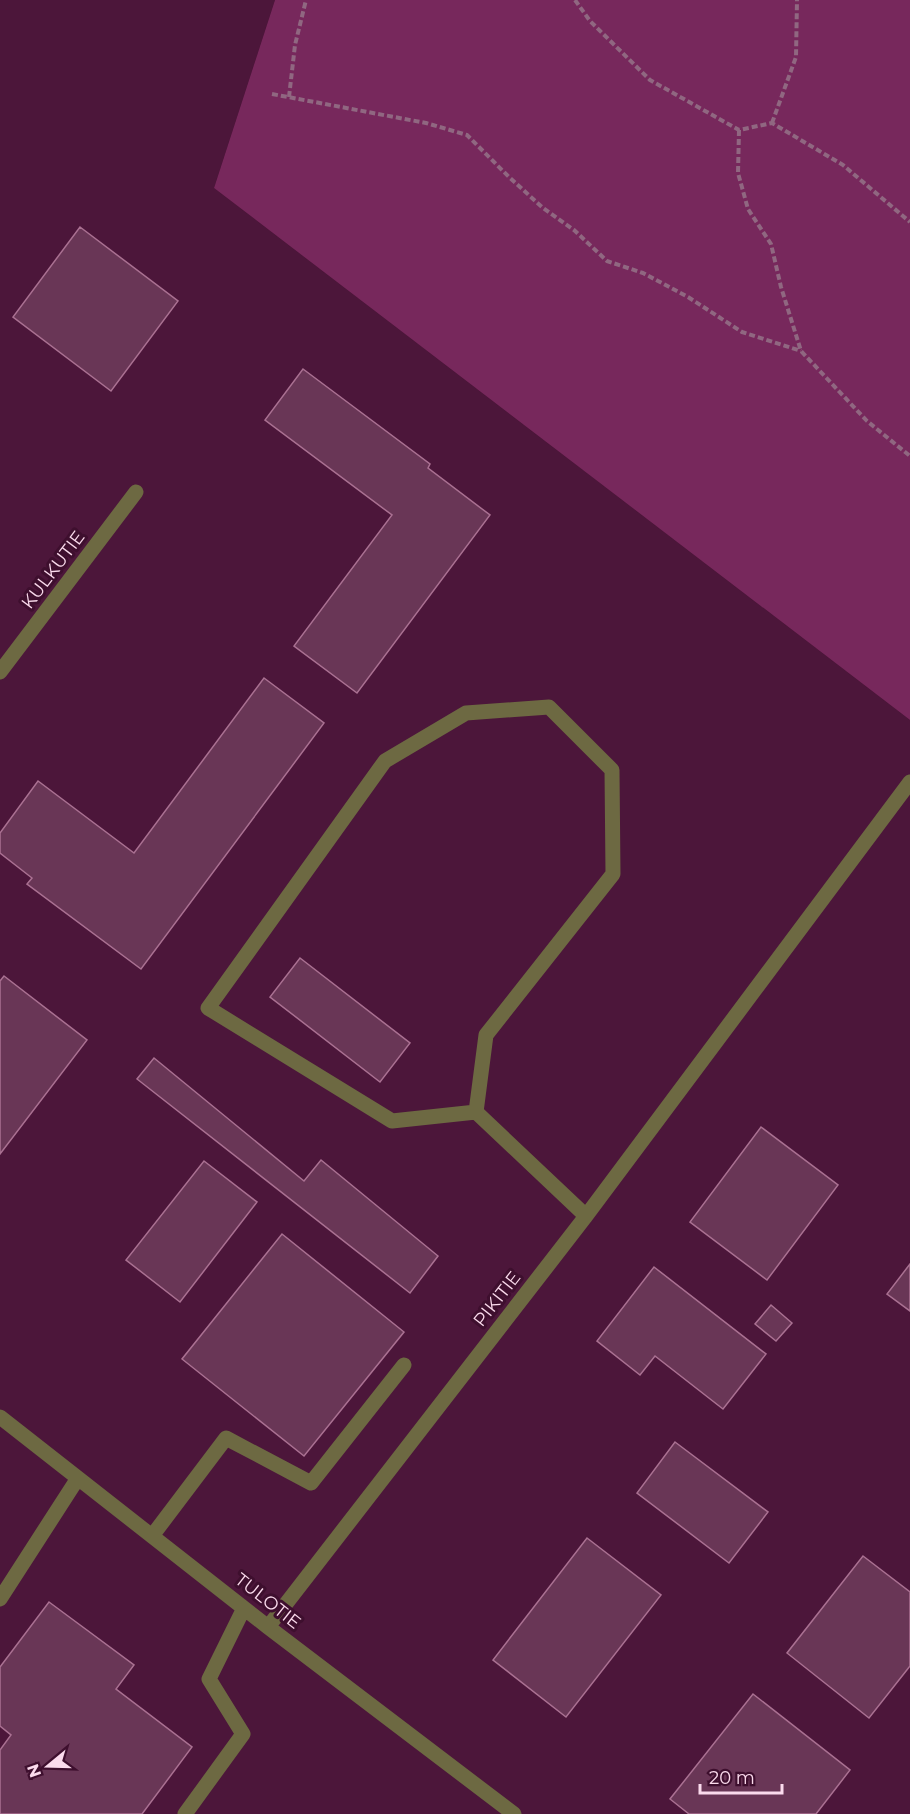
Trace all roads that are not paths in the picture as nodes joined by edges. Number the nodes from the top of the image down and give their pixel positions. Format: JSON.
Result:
{"nodes":[{"id":1,"x":136,"y":492,"type":"dead end"},
{"id":2,"x":0,"y":672,"type":"edge"},
{"id":3,"x":910,"y":782,"type":"edge"},
{"id":4,"x":476,"y":1112,"type":"junction"},
{"id":5,"x":586,"y":1216,"type":"junction"},
{"id":6,"x":404,"y":1365,"type":"dead end"},
{"id":7,"x":0,"y":1417,"type":"edge"},
{"id":8,"x":78,"y":1478,"type":"junction"},
{"id":9,"x":152,"y":1536,"type":"junction"},
{"id":10,"x":0,"y":1599,"type":"edge"},
{"id":11,"x":244,"y":1608,"type":"junction"},
{"id":12,"x":268,"y":1627,"type":"junction"},
{"id":13,"x":185,"y":1814,"type":"edge"},
{"id":14,"x":514,"y":1814,"type":"edge"}],
"edges":[{"from":1,"to":2,"type":"street","name":"KULKUTIE"},
{"from":3,"to":5,"type":"street","name":"PIKITIE"},
{"from":4,"to":4,"type":"street"},
{"from":4,"to":5,"type":"street"},
{"from":5,"to":12,"type":"street","name":"PIKITIE"},
{"from":6,"to":9,"type":"street"},
{"from":7,"to":8,"type":"street","name":"TULOTIE"},
{"from":8,"to":9,"type":"street","name":"TULOTIE"},
{"from":8,"to":10,"type":"street"},
{"from":9,"to":11,"type":"street","name":"TULOTIE"},
{"from":11,"to":12,"type":"street","name":"TULOTIE"},
{"from":11,"to":13,"type":"street"},
{"from":12,"to":14,"type":"street","name":"TULOTIE"}]}
